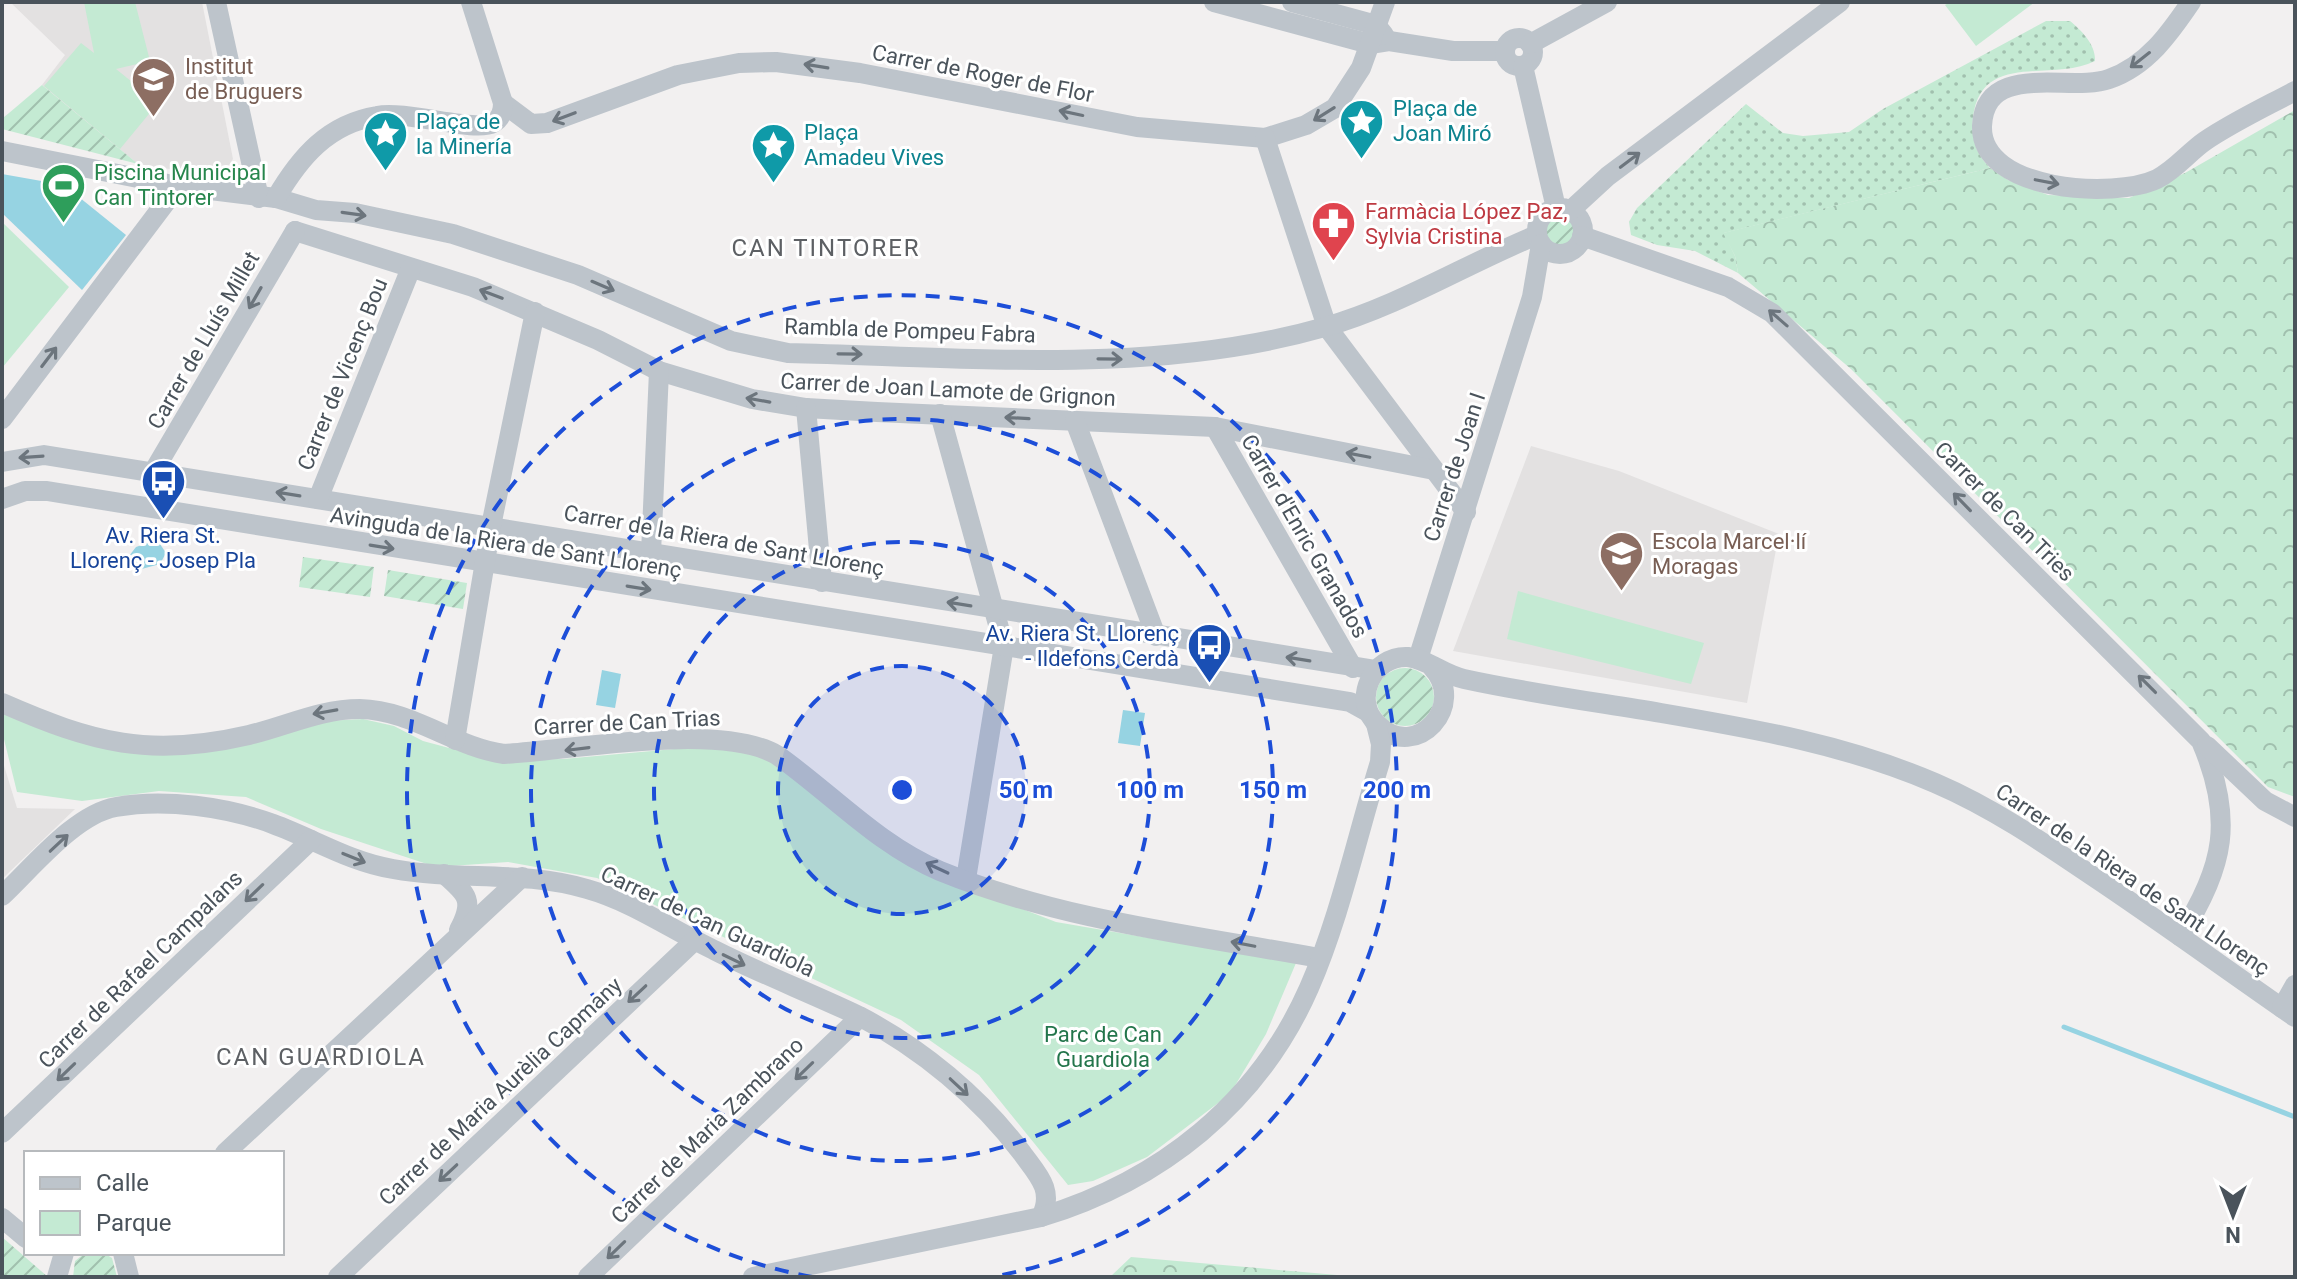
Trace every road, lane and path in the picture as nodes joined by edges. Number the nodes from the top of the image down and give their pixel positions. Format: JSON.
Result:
{"nodes":[{"id":1,"x":216,"y":2,"type":"edge"},
{"id":2,"x":471,"y":2,"type":"edge"},
{"id":3,"x":1214,"y":2,"type":"edge"},
{"id":4,"x":1292,"y":2,"type":"edge"},
{"id":5,"x":1385,"y":2,"type":"edge"},
{"id":6,"x":1607,"y":2,"type":"edge"},
{"id":7,"x":1840,"y":2,"type":"edge"},
{"id":8,"x":2191,"y":2,"type":"edge"},
{"id":9,"x":1378,"y":37,"type":"junction"},
{"id":10,"x":1530,"y":44,"type":"junction"},
{"id":11,"x":1505,"y":51,"type":"junction"},
{"id":12,"x":1523,"y":66,"type":"junction"},
{"id":13,"x":2295,"y":91,"type":"edge"},
{"id":14,"x":503,"y":103,"type":"junction"},
{"id":15,"x":1265,"y":138,"type":"junction"},
{"id":16,"x":2,"y":151,"type":"edge"},
{"id":17,"x":178,"y":186,"type":"junction"},
{"id":18,"x":275,"y":199,"type":"junction"},
{"id":19,"x":1564,"y":209,"type":"junction"},
{"id":20,"x":316,"y":210,"type":"junction"},
{"id":21,"x":303,"y":233,"type":"junction"},
{"id":22,"x":1582,"y":236,"type":"junction"},
{"id":23,"x":1539,"y":240,"type":"junction"},
{"id":24,"x":1562,"y":254,"type":"junction"},
{"id":25,"x":411,"y":268,"type":"junction"},
{"id":26,"x":1534,"y":289,"type":"junction"},
{"id":27,"x":535,"y":312,"type":"junction"},
{"id":28,"x":1327,"y":327,"type":"junction"},
{"id":29,"x":659,"y":371,"type":"junction"},
{"id":30,"x":806,"y":408,"type":"junction"},
{"id":31,"x":940,"y":414,"type":"junction"},
{"id":32,"x":2,"y":419,"type":"edge"},
{"id":33,"x":1075,"y":421,"type":"junction"},
{"id":34,"x":1215,"y":427,"type":"junction"},
{"id":35,"x":2,"y":462,"type":"edge"},
{"id":36,"x":1434,"y":470,"type":"junction"},
{"id":37,"x":152,"y":474,"type":"junction"},
{"id":38,"x":2,"y":499,"type":"edge"},
{"id":39,"x":318,"y":499,"type":"junction"},
{"id":40,"x":1466,"y":512,"type":"junction"},
{"id":41,"x":491,"y":526,"type":"junction"},
{"id":42,"x":651,"y":553,"type":"junction"},
{"id":43,"x":485,"y":564,"type":"junction"},
{"id":44,"x":822,"y":582,"type":"junction"},
{"id":45,"x":991,"y":609,"type":"junction"},
{"id":46,"x":1156,"y":636,"type":"junction"},
{"id":47,"x":1004,"y":646,"type":"junction"},
{"id":48,"x":1425,"y":663,"type":"junction"},
{"id":49,"x":1353,"y":668,"type":"junction"},
{"id":50,"x":1376,"y":670,"type":"junction"},
{"id":51,"x":1474,"y":681,"type":"junction"},
{"id":52,"x":1445,"y":699,"type":"junction"},
{"id":53,"x":2,"y":703,"type":"edge"},
{"id":54,"x":1372,"y":718,"type":"junction"},
{"id":55,"x":1417,"y":735,"type":"junction"},
{"id":56,"x":455,"y":740,"type":"junction"},
{"id":57,"x":2201,"y":741,"type":"junction"},
{"id":58,"x":2295,"y":817,"type":"edge"},
{"id":59,"x":311,"y":840,"type":"junction"},
{"id":60,"x":444,"y":874,"type":"junction"},
{"id":61,"x":522,"y":877,"type":"junction"},
{"id":62,"x":966,"y":879,"type":"junction"},
{"id":63,"x":2,"y":896,"type":"edge"},
{"id":64,"x":456,"y":935,"type":"junction"},
{"id":65,"x":2180,"y":936,"type":"junction"},
{"id":66,"x":694,"y":941,"type":"junction"},
{"id":67,"x":1319,"y":958,"type":"junction"},
{"id":68,"x":2295,"y":985,"type":"edge"},
{"id":69,"x":2288,"y":1012,"type":"edge"},
{"id":70,"x":860,"y":1017,"type":"junction"},
{"id":71,"x":2,"y":1133,"type":"edge"},
{"id":72,"x":227,"y":1151,"type":"edge"},
{"id":73,"x":1041,"y":1217,"type":"junction"},
{"id":74,"x":2,"y":1218,"type":"edge"},
{"id":75,"x":24,"y":1236,"type":"edge"},
{"id":76,"x":338,"y":1277,"type":"edge"},
{"id":77,"x":588,"y":1277,"type":"edge"},
{"id":78,"x":753,"y":1277,"type":"edge"},
{"id":79,"x":802,"y":1277,"type":"edge"}],
"edges":[{"from":1,"to":18,"type":"street"},
{"from":2,"to":14,"type":"street"},
{"from":3,"to":9,"type":"street"},
{"from":4,"to":9,"type":"street"},
{"from":5,"to":9,"type":"street","name":"Carrer de Roger de Flor"},
{"from":6,"to":10,"type":"street"},
{"from":19,"to":7,"type":"street","one_way":true},
{"from":8,"to":13,"type":"street","one_way":true},
{"from":9,"to":11,"type":"street"},
{"from":9,"to":15,"type":"street","name":"Carrer de Roger de Flor","one_way":true},
{"from":10,"to":11,"type":"street"},
{"from":10,"to":12,"type":"street"},
{"from":11,"to":12,"type":"street"},
{"from":12,"to":19,"type":"street"},
{"from":15,"to":14,"type":"street","name":"Carrer de Roger de Flor","one_way":true},
{"from":14,"to":18,"type":"street"},
{"from":15,"to":28,"type":"street"},
{"from":16,"to":17,"type":"street","name":"Rambla de Pompeu Fabra"},
{"from":17,"to":18,"type":"street","name":"Rambla de Pompeu Fabra"},
{"from":32,"to":17,"type":"street","one_way":true},
{"from":18,"to":20,"type":"street","name":"Rambla de Pompeu Fabra"},
{"from":18,"to":21,"type":"street"},
{"from":19,"to":22,"type":"street"},
{"from":19,"to":23,"type":"street"},
{"from":20,"to":21,"type":"street"},
{"from":20,"to":28,"type":"street","name":"Rambla de Pompeu Fabra","one_way":true},
{"from":21,"to":25,"type":"street","name":"Carrer de Joan Lamote de Grignon"},
{"from":21,"to":37,"type":"street","name":"Carrer de Lluís Millet","one_way":true},
{"from":22,"to":24,"type":"street"},
{"from":57,"to":22,"type":"street","name":"Carrer de Can Tries","one_way":true},
{"from":23,"to":24,"type":"street"},
{"from":23,"to":26,"type":"street","name":"Carrer de Joan I"},
{"from":23,"to":28,"type":"street","name":"Rambla de Pompeu Fabra"},
{"from":24,"to":26,"type":"street","name":"Carrer de Joan I"},
{"from":27,"to":25,"type":"street","name":"Carrer de Joan Lamote de Grignon","one_way":true},
{"from":25,"to":39,"type":"street","name":"Carrer de Vicenç Bou"},
{"from":26,"to":40,"type":"street","name":"Carrer de Joan I"},
{"from":27,"to":29,"type":"street","name":"Carrer de Joan Lamote de Grignon"},
{"from":27,"to":41,"type":"street"},
{"from":28,"to":36,"type":"street"},
{"from":30,"to":29,"type":"street","name":"Carrer de Joan Lamote de Grignon","one_way":true},
{"from":29,"to":42,"type":"street"},
{"from":30,"to":31,"type":"street","name":"Carrer de Joan Lamote de Grignon"},
{"from":30,"to":44,"type":"street"},
{"from":33,"to":31,"type":"street","name":"Carrer de Joan Lamote de Grignon","one_way":true},
{"from":31,"to":45,"type":"street"},
{"from":33,"to":34,"type":"street","name":"Carrer de Joan Lamote de Grignon"},
{"from":33,"to":46,"type":"street"},
{"from":36,"to":34,"type":"street","name":"Carrer de Joan Lamote de Grignon","one_way":true},
{"from":34,"to":49,"type":"street","name":"Carrer d'Enric Granados"},
{"from":37,"to":35,"type":"street","name":"Carrer de la Riera de Sant Llorenç","one_way":true},
{"from":36,"to":40,"type":"street"},
{"from":39,"to":37,"type":"street","name":"Carrer de la Riera de Sant Llorenç","one_way":true},
{"from":38,"to":43,"type":"street","name":"Avinguda de la Riera de Sant Llorenç","one_way":true},
{"from":39,"to":41,"type":"street","name":"Carrer de la Riera de Sant Llorenç"},
{"from":40,"to":48,"type":"street","name":"Carrer de Joan I"},
{"from":41,"to":42,"type":"street","name":"Carrer de la Riera de Sant Llorenç"},
{"from":41,"to":43,"type":"street"},
{"from":42,"to":44,"type":"street","name":"Carrer de la Riera de Sant Llorenç"},
{"from":43,"to":47,"type":"street","name":"Avinguda de la Riera de Sant Llorenç","one_way":true},
{"from":43,"to":56,"type":"street"},
{"from":45,"to":44,"type":"street","name":"Carrer de la Riera de Sant Llorenç","one_way":true},
{"from":45,"to":46,"type":"street","name":"Carrer de la Riera de Sant Llorenç"},
{"from":45,"to":47,"type":"street"},
{"from":49,"to":46,"type":"street","name":"Carrer de la Riera de Sant Llorenç","one_way":true},
{"from":47,"to":54,"type":"street","name":"Avinguda de la Riera de Sant Llorenç"},
{"from":47,"to":62,"type":"street"},
{"from":48,"to":50,"type":"street","name":"Carrer de la Riera de Sant Llorenç"},
{"from":48,"to":51,"type":"street","name":"Carrer de la Riera de Sant Llorenç"},
{"from":48,"to":52,"type":"street"},
{"from":49,"to":50,"type":"street","name":"Carrer de la Riera de Sant Llorenç"},
{"from":50,"to":54,"type":"street"},
{"from":51,"to":52,"type":"street"},
{"from":51,"to":65,"type":"street","name":"Carrer de la Riera de Sant Llorenç"},
{"from":52,"to":55,"type":"street"},
{"from":56,"to":53,"type":"street","name":"Carrer de Can Trias","one_way":true},
{"from":54,"to":55,"type":"street"},
{"from":54,"to":67,"type":"street"},
{"from":55,"to":79,"type":"street"},
{"from":62,"to":56,"type":"street","name":"Carrer de Can Trias","one_way":true},
{"from":57,"to":58,"type":"street"},
{"from":57,"to":65,"type":"street","name":"Carrer de Can Tries"},
{"from":59,"to":60,"type":"street","name":"Carrer de Can Guardiola","one_way":true},
{"from":63,"to":59,"type":"street","name":"Carrer de Can Guardiola","one_way":true},
{"from":59,"to":71,"type":"street","name":"Carrer de Rafael Campalans","one_way":true},
{"from":60,"to":61,"type":"street","name":"Carrer de Can Guardiola"},
{"from":60,"to":64,"type":"street"},
{"from":61,"to":64,"type":"street"},
{"from":61,"to":66,"type":"street","name":"Carrer de Can Guardiola"},
{"from":67,"to":62,"type":"street","name":"Carrer de Can Trias","one_way":true},
{"from":64,"to":72,"type":"street"},
{"from":65,"to":69,"type":"street","name":"Carrer de la Riera de Sant Llorenç"},
{"from":66,"to":70,"type":"street","name":"Carrer de Can Guardiola","one_way":true},
{"from":66,"to":76,"type":"street","name":"Carrer de Maria Aurèlia Capmany","one_way":true},
{"from":67,"to":73,"type":"street"},
{"from":68,"to":69,"type":"street"},
{"from":70,"to":73,"type":"street","name":"Carrer de Can Guardiola","one_way":true},
{"from":70,"to":77,"type":"street","name":"Carrer de Maria Zambrano","one_way":true},
{"from":73,"to":78,"type":"street"},
{"from":74,"to":75,"type":"street"}]}
